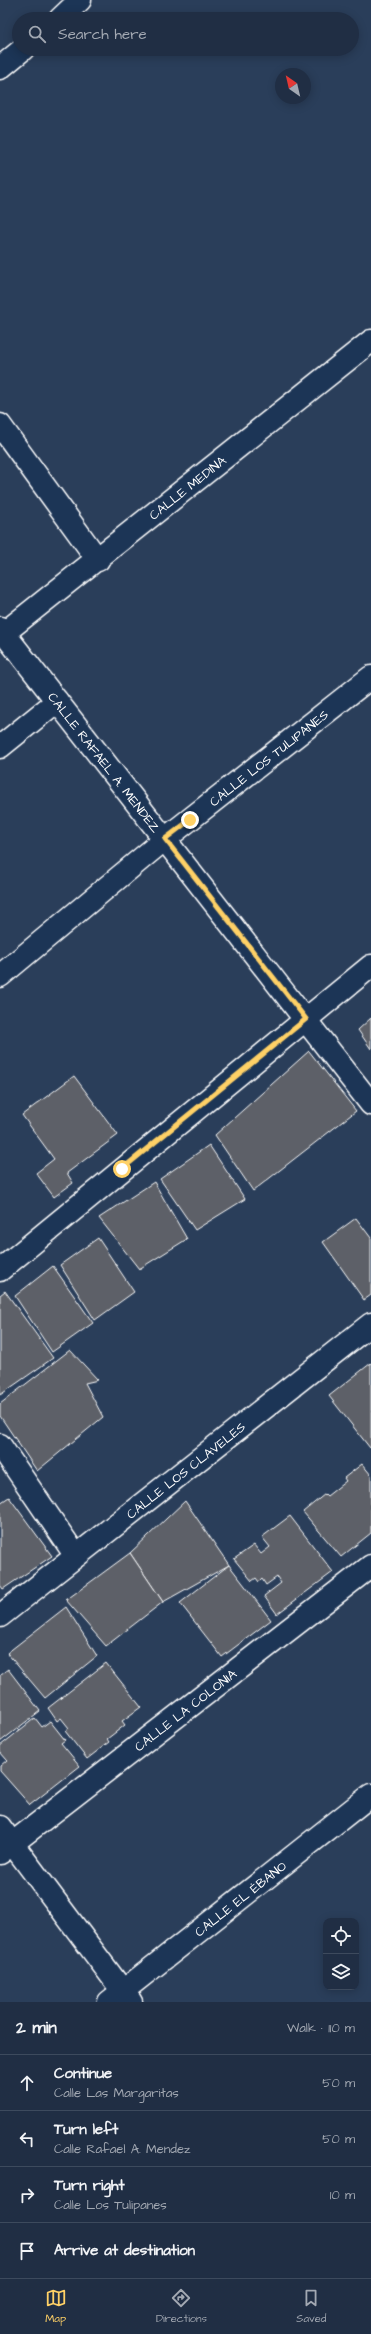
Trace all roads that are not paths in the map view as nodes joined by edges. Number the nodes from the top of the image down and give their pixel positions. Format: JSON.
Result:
{"nodes":[{"id":1,"x":80,"y":0,"type":"edge"},
{"id":2,"x":67,"y":12,"type":"edge"},
{"id":3,"x":15,"y":56,"type":"edge"},
{"id":4,"x":0,"y":68,"type":"edge"},
{"id":5,"x":371,"y":341,"type":"edge"},
{"id":6,"x":0,"y":425,"type":"edge"},
{"id":7,"x":98,"y":560,"type":"junction"},
{"id":8,"x":2,"y":630,"type":"edge"},
{"id":9,"x":371,"y":677,"type":"edge"},
{"id":10,"x":58,"y":701,"type":"junction"},
{"id":11,"x":0,"y":747,"type":"edge"},
{"id":12,"x":165,"y":839,"type":"junction"},
{"id":13,"x":371,"y":966,"type":"edge"},
{"id":14,"x":0,"y":976,"type":"edge"},
{"id":15,"x":306,"y":1019,"type":"junction"},
{"id":16,"x":371,"y":1104,"type":"edge"},
{"id":17,"x":0,"y":1270,"type":"edge"},
{"id":18,"x":371,"y":1324,"type":"edge"},
{"id":19,"x":0,"y":1445,"type":"edge"},
{"id":20,"x":76,"y":1556,"type":"junction"},
{"id":21,"x":371,"y":1566,"type":"edge"},
{"id":22,"x":0,"y":1616,"type":"edge"},
{"id":23,"x":371,"y":1794,"type":"edge"},
{"id":24,"x":4,"y":1842,"type":"edge"},
{"id":25,"x":121,"y":1998,"type":"edge"}],
"edges":[{"from":1,"to":2,"type":"street"},
{"from":3,"to":4,"type":"street"},
{"from":5,"to":7,"type":"street","name":"CALLE MEDINA"},
{"from":6,"to":7,"type":"street"},
{"from":7,"to":8,"type":"street","name":"CALLE MEDINA"},
{"from":8,"to":10,"type":"street","name":"CALLE RAFAEL A. MENDEZ"},
{"from":9,"to":12,"type":"street","name":"CALLE LOS TULIPANES"},
{"from":10,"to":11,"type":"street"},
{"from":10,"to":12,"type":"street","name":"CALLE RAFAEL A. MENDEZ"},
{"from":12,"to":14,"type":"street","name":"CALLE LOS TULIPANES"},
{"from":12,"to":15,"type":"street","name":"CALLE RAFAEL A. MENDEZ"},
{"from":13,"to":15,"type":"street"},
{"from":15,"to":16,"type":"street","name":"CALLE RAFAEL A. MENDEZ"},
{"from":15,"to":17,"type":"street"},
{"from":18,"to":20,"type":"street","name":"CALLE LOS CLAVELES"},
{"from":19,"to":20,"type":"street"},
{"from":20,"to":22,"type":"street","name":"CALLE LOS CLAVELES"},
{"from":21,"to":24,"type":"street","name":"CALLE LA COLONIA"},
{"from":23,"to":25,"type":"street","name":"CALLE EL ÉBANO"},
{"from":24,"to":25,"type":"street"}]}
